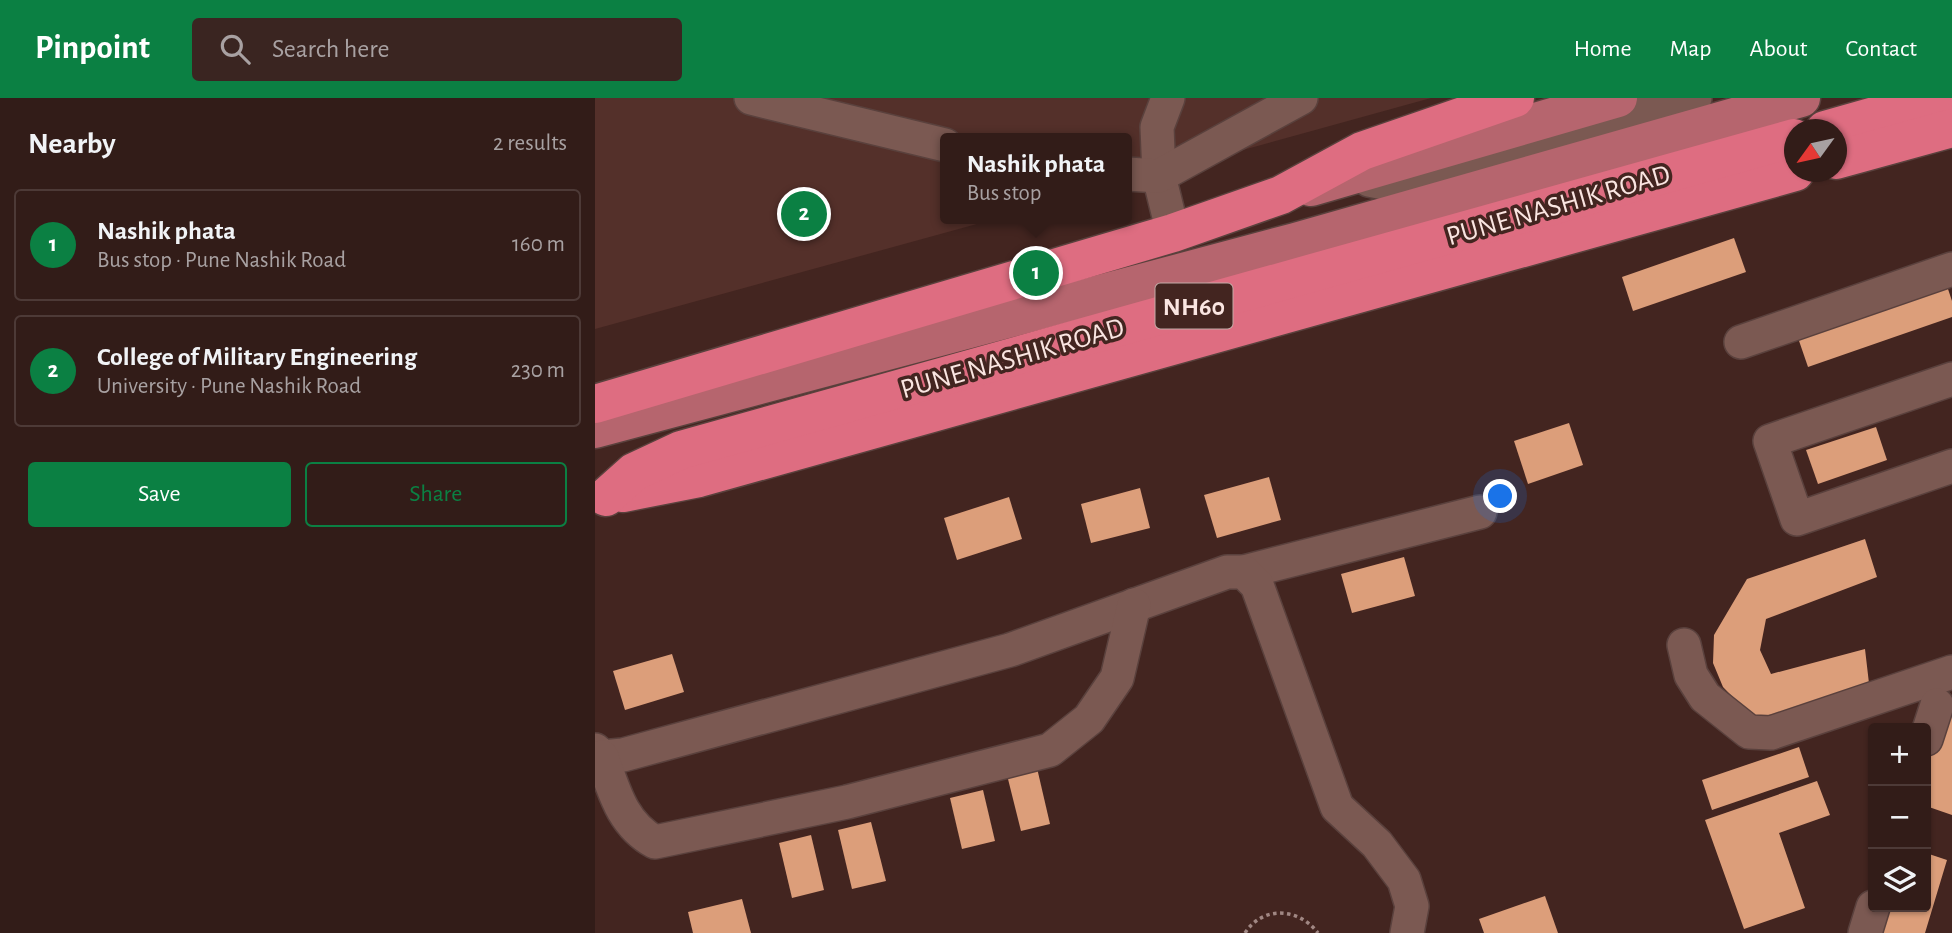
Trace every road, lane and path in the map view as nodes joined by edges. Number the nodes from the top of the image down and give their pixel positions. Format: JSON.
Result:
{"nodes":[{"id":1,"x":751,"y":98,"type":"edge"},
{"id":2,"x":1168,"y":98,"type":"edge"},
{"id":3,"x":1301,"y":98,"type":"edge"},
{"id":4,"x":1515,"y":98,"type":"edge"},
{"id":5,"x":1618,"y":98,"type":"edge"},
{"id":6,"x":1695,"y":98,"type":"edge"},
{"id":7,"x":1743,"y":98,"type":"edge"},
{"id":8,"x":1801,"y":98,"type":"edge"},
{"id":9,"x":1938,"y":98,"type":"edge"},
{"id":10,"x":1847,"y":124,"type":"edge"},
{"id":11,"x":1952,"y":128,"type":"edge"},
{"id":12,"x":1784,"y":141,"type":"edge"},
{"id":13,"x":940,"y":144,"type":"edge"},
{"id":14,"x":1847,"y":157,"type":"edge"},
{"id":15,"x":1143,"y":175,"type":"edge"},
{"id":16,"x":1784,"y":175,"type":"edge"},
{"id":17,"x":1353,"y":176,"type":"junction"},
{"id":18,"x":1281,"y":195,"type":"junction"},
{"id":19,"x":1362,"y":223,"type":"junction"},
{"id":20,"x":1173,"y":233,"type":"junction"},
{"id":21,"x":1952,"y":269,"type":"edge"},
{"id":22,"x":1741,"y":342,"type":"dead end"},
{"id":23,"x":1952,"y":379,"type":"edge"},
{"id":24,"x":595,"y":404,"type":"edge"},
{"id":25,"x":595,"y":429,"type":"edge"},
{"id":26,"x":1952,"y":466,"type":"edge"},
{"id":27,"x":600,"y":498,"type":"edge"},
{"id":28,"x":1480,"y":512,"type":"dead end"},
{"id":29,"x":1244,"y":572,"type":"junction"},
{"id":30,"x":1134,"y":605,"type":"junction"},
{"id":31,"x":1684,"y":645,"type":"dead end"},
{"id":32,"x":1952,"y":672,"type":"edge"},
{"id":33,"x":1937,"y":705,"type":"dead end"},
{"id":34,"x":1931,"y":724,"type":"edge"},
{"id":35,"x":599,"y":754,"type":"edge"},
{"id":36,"x":1871,"y":912,"type":"edge"},
{"id":37,"x":1245,"y":933,"type":"edge"},
{"id":38,"x":1318,"y":933,"type":"edge"},
{"id":39,"x":1407,"y":933,"type":"edge"},
{"id":40,"x":1865,"y":933,"type":"edge"}],
"edges":[{"from":1,"to":13,"type":"lane"},
{"from":2,"to":15,"type":"lane"},
{"from":3,"to":15,"type":"lane"},
{"from":4,"to":18,"type":"highway"},
{"from":5,"to":17,"type":"main road"},
{"from":6,"to":17,"type":"lane"},
{"from":7,"to":19,"type":"lane"},
{"from":8,"to":19,"type":"main road"},
{"from":9,"to":10,"type":"highway"},
{"from":11,"to":14,"type":"highway"},
{"from":12,"to":27,"type":"highway","name":"PUNE NASHIK ROAD","number":"NH60"},
{"from":15,"to":20,"type":"lane"},
{"from":16,"to":27,"type":"highway"},
{"from":17,"to":18,"type":"main road"},
{"from":18,"to":20,"type":"highway"},
{"from":19,"to":25,"type":"main road"},
{"from":20,"to":24,"type":"highway"},
{"from":21,"to":22,"type":"lane"},
{"from":23,"to":26,"type":"lane"},
{"from":28,"to":29,"type":"lane"},
{"from":29,"to":30,"type":"lane"},
{"from":29,"to":39,"type":"lane"},
{"from":30,"to":35,"type":"lane"},
{"from":30,"to":35,"type":"lane"},
{"from":31,"to":32,"type":"lane"},
{"from":33,"to":34,"type":"lane"},
{"from":36,"to":40,"type":"lane"},
{"from":37,"to":38,"type":"path"}]}
